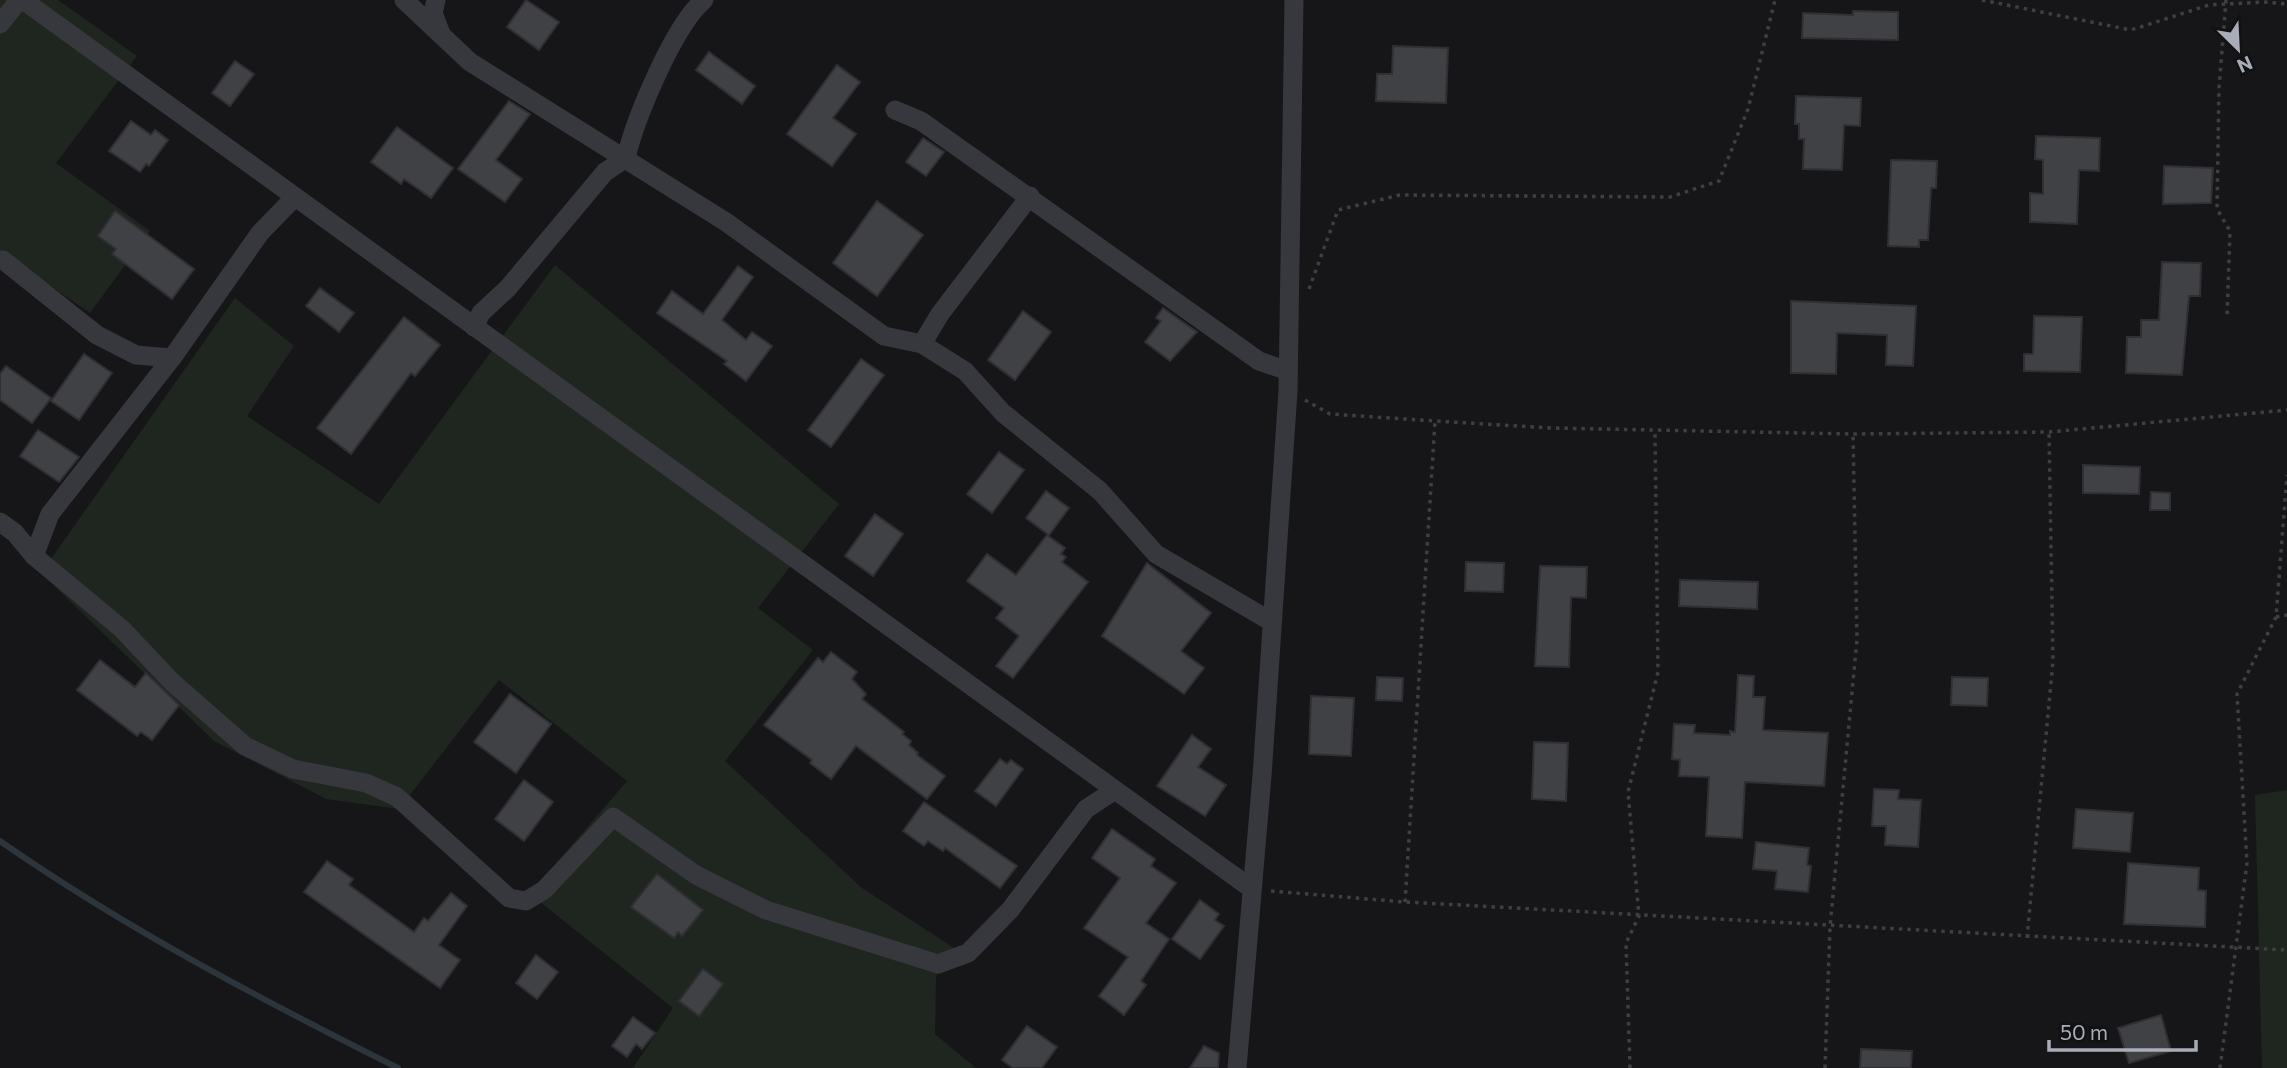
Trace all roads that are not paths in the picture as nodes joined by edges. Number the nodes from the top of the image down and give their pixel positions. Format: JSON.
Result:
{"nodes":[{"id":1,"x":21,"y":0,"type":"edge"},
{"id":2,"x":404,"y":0,"type":"edge"},
{"id":3,"x":436,"y":0,"type":"edge"},
{"id":4,"x":704,"y":0,"type":"edge"},
{"id":5,"x":1294,"y":0,"type":"edge"},
{"id":6,"x":0,"y":24,"type":"edge"},
{"id":7,"x":443,"y":38,"type":"junction"},
{"id":8,"x":895,"y":110,"type":"dead end"},
{"id":9,"x":626,"y":158,"type":"junction"},
{"id":10,"x":1030,"y":196,"type":"junction"},
{"id":11,"x":295,"y":197,"type":"junction"},
{"id":12,"x":3,"y":260,"type":"dead end"},
{"id":13,"x":474,"y":327,"type":"junction"},
{"id":14,"x":922,"y":344,"type":"junction"},
{"id":15,"x":172,"y":358,"type":"junction"},
{"id":16,"x":1288,"y":381,"type":"junction"},
{"id":17,"x":0,"y":522,"type":"edge"},
{"id":18,"x":34,"y":556,"type":"junction"},
{"id":19,"x":1272,"y":622,"type":"junction"},
{"id":20,"x":1115,"y":790,"type":"junction"},
{"id":21,"x":1252,"y":889,"type":"junction"},
{"id":22,"x":1237,"y":1068,"type":"edge"}],
"edges":[{"from":1,"to":6,"type":"street"},
{"from":1,"to":11,"type":"street"},
{"from":2,"to":7,"type":"street"},
{"from":3,"to":7,"type":"street"},
{"from":4,"to":9,"type":"street"},
{"from":5,"to":16,"type":"street"},
{"from":7,"to":9,"type":"street"},
{"from":8,"to":10,"type":"street"},
{"from":9,"to":13,"type":"street"},
{"from":9,"to":14,"type":"street"},
{"from":10,"to":14,"type":"street"},
{"from":10,"to":16,"type":"street"},
{"from":11,"to":13,"type":"street"},
{"from":11,"to":15,"type":"street"},
{"from":12,"to":15,"type":"street"},
{"from":13,"to":20,"type":"street"},
{"from":14,"to":19,"type":"street"},
{"from":15,"to":18,"type":"street"},
{"from":16,"to":19,"type":"street"},
{"from":17,"to":18,"type":"street"},
{"from":18,"to":20,"type":"street"},
{"from":19,"to":21,"type":"street"},
{"from":20,"to":21,"type":"street"},
{"from":21,"to":22,"type":"street"}]}
